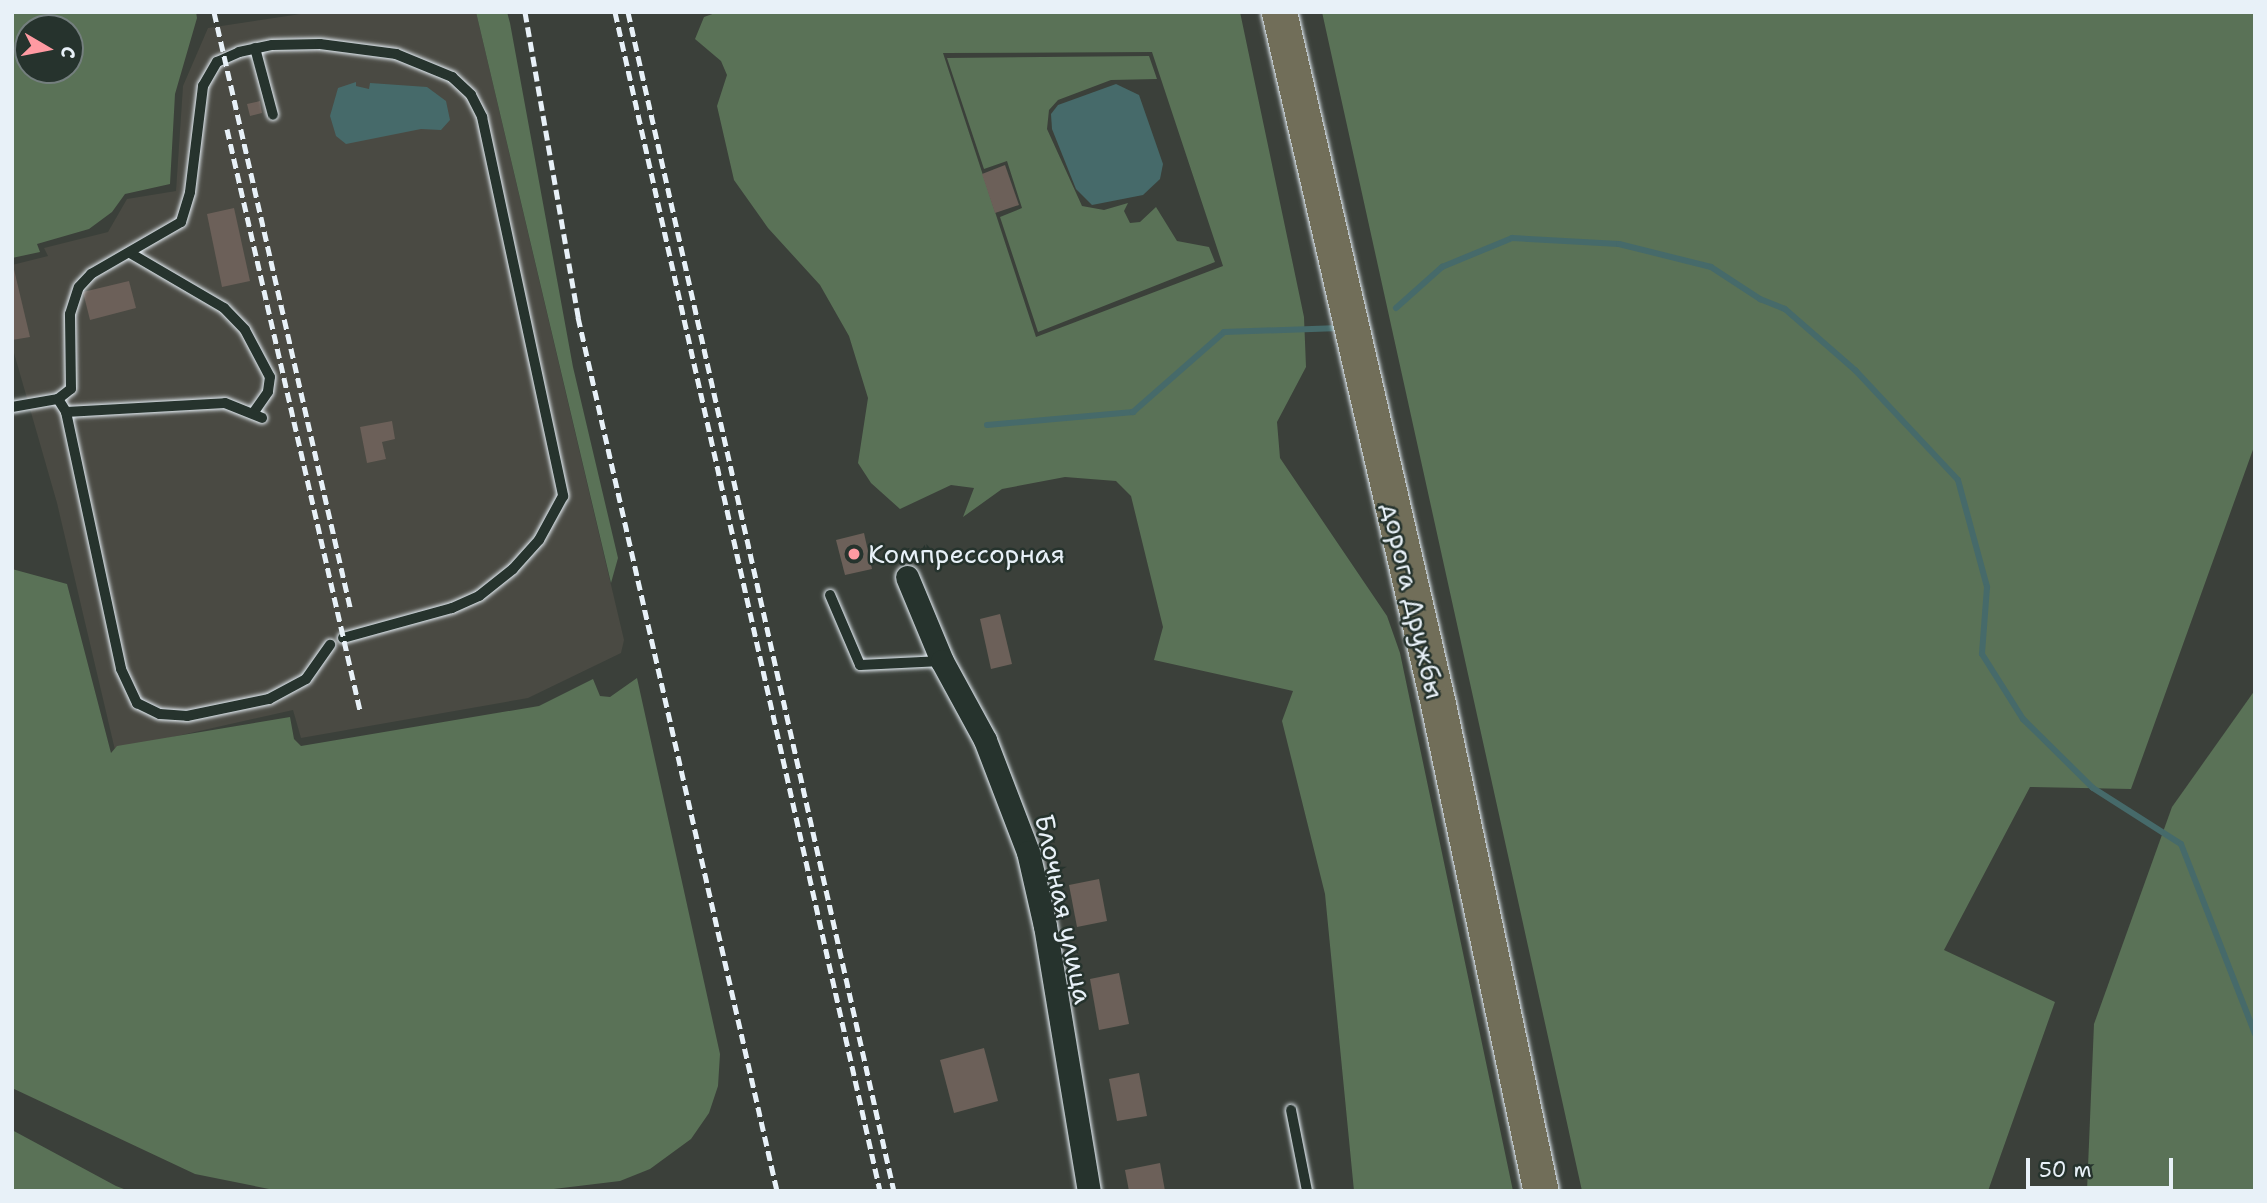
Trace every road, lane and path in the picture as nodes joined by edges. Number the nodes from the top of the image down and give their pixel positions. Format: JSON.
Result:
{"nodes":[{"id":1,"x":1279,"y":12,"type":"edge"},
{"id":2,"x":256,"y":48,"type":"junction"},
{"id":3,"x":273,"y":115,"type":"dead end"},
{"id":4,"x":130,"y":253,"type":"junction"},
{"id":5,"x":58,"y":399,"type":"junction"},
{"id":6,"x":12,"y":407,"type":"edge"},
{"id":7,"x":66,"y":412,"type":"junction"},
{"id":8,"x":907,"y":577,"type":"dead end"},
{"id":9,"x":830,"y":595,"type":"dead end"},
{"id":10,"x":343,"y":638,"type":"dead end"},
{"id":11,"x":330,"y":645,"type":"dead end"},
{"id":12,"x":942,"y":661,"type":"junction"},
{"id":13,"x":1291,"y":1110,"type":"dead end"},
{"id":14,"x":1089,"y":1191,"type":"edge"},
{"id":15,"x":1307,"y":1191,"type":"edge"},
{"id":16,"x":1541,"y":1191,"type":"edge"}],
"edges":[{"from":1,"to":16,"type":"main road","name":"дорога Дружбы"},
{"from":2,"to":3,"type":"lane"},
{"from":2,"to":4,"type":"lane"},
{"from":2,"to":10,"type":"lane"},
{"from":4,"to":5,"type":"lane"},
{"from":4,"to":7,"type":"lane"},
{"from":5,"to":6,"type":"lane"},
{"from":5,"to":7,"type":"lane"},
{"from":7,"to":11,"type":"lane"},
{"from":8,"to":12,"type":"street","name":"Блочная улица"},
{"from":9,"to":12,"type":"lane"},
{"from":12,"to":14,"type":"street","name":"Блочная улица"},
{"from":13,"to":15,"type":"lane"}]}
